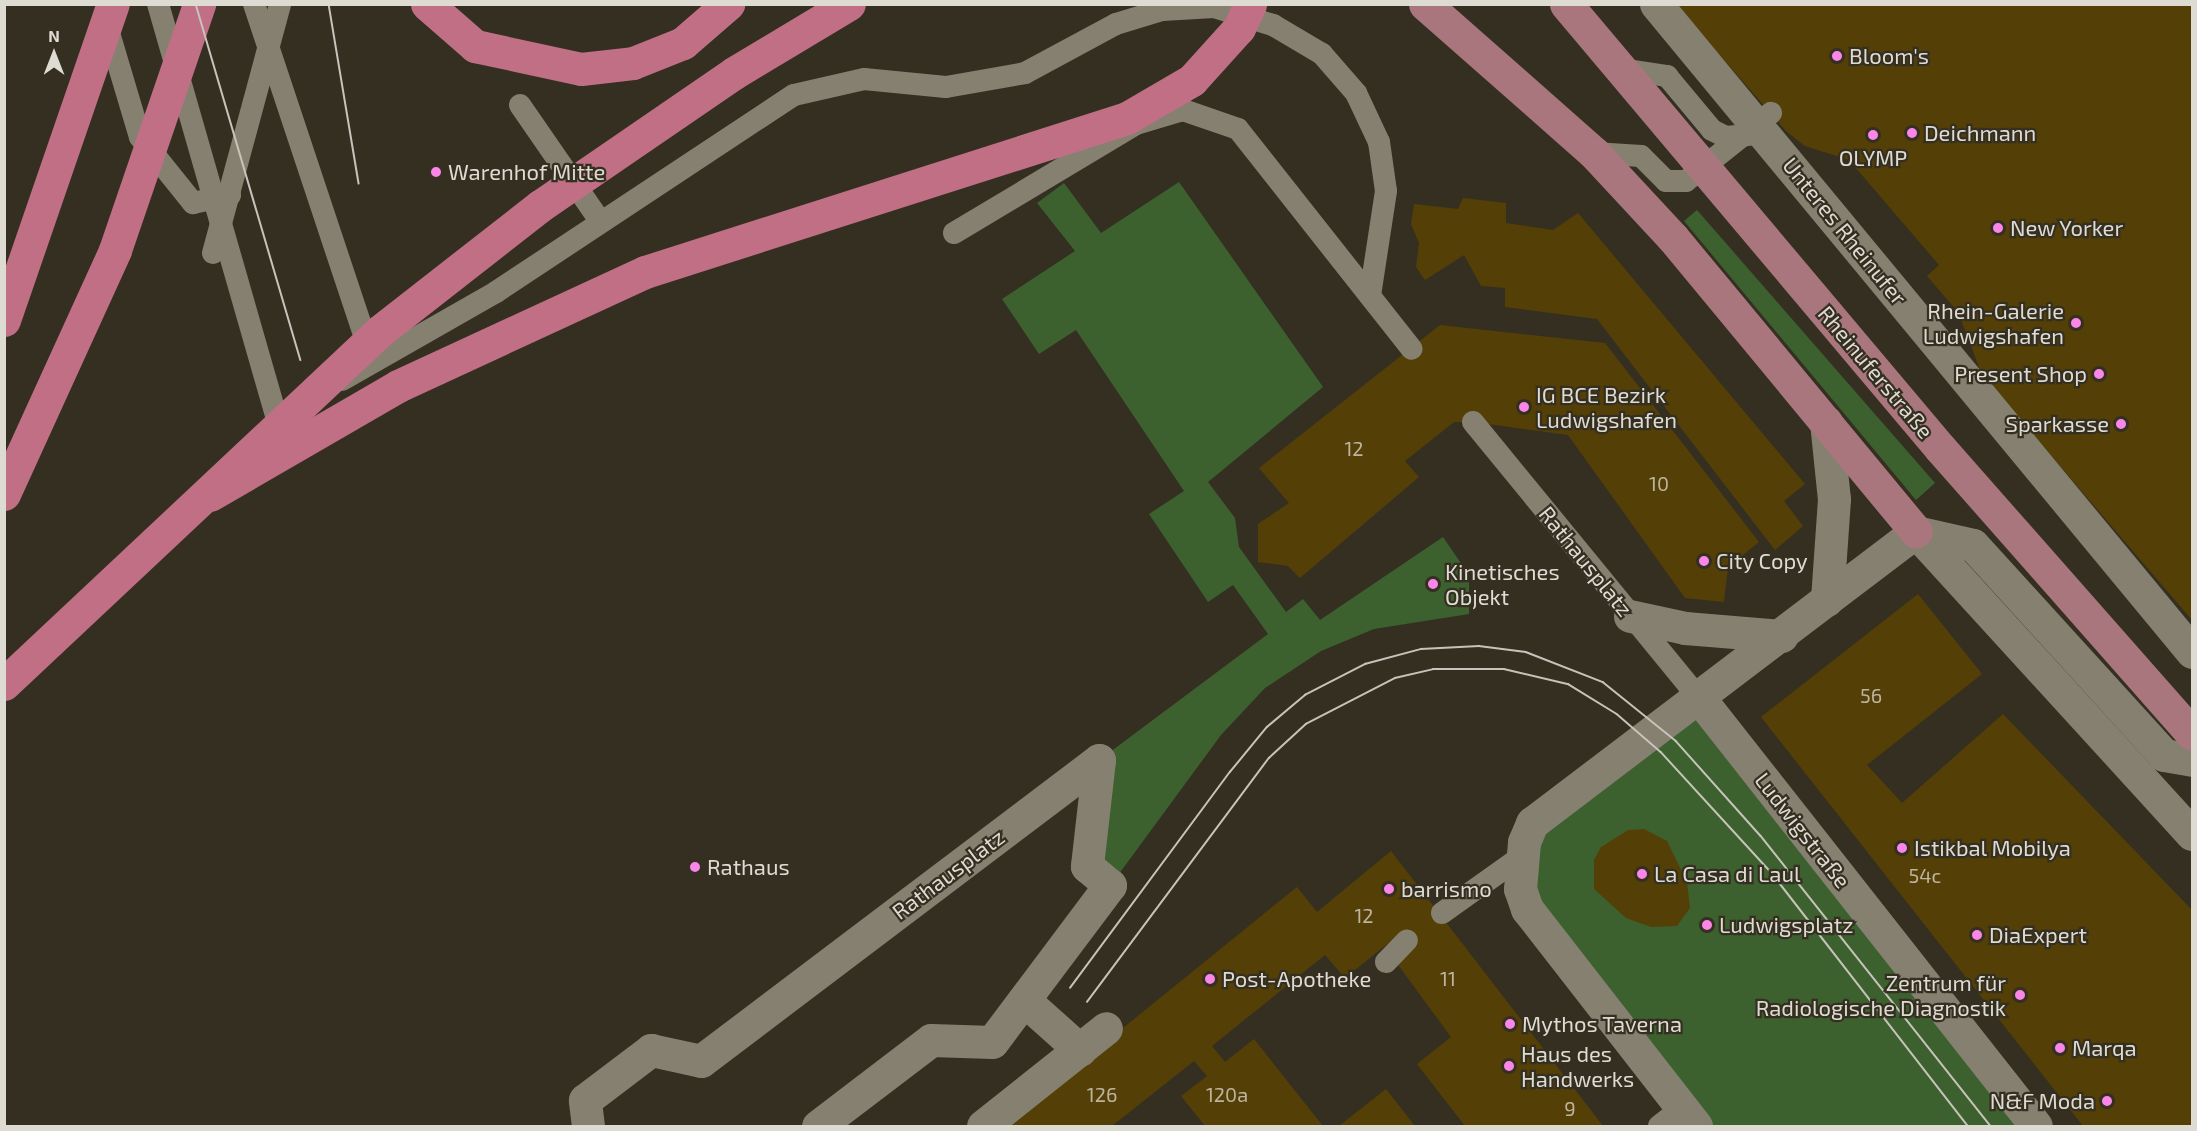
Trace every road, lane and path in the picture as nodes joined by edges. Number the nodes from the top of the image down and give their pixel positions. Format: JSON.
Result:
{"nodes":[{"id":1,"x":101,"y":4,"type":"edge"},
{"id":2,"x":113,"y":4,"type":"edge"},
{"id":3,"x":158,"y":4,"type":"edge"},
{"id":4,"x":199,"y":4,"type":"edge"},
{"id":5,"x":254,"y":4,"type":"edge"},
{"id":6,"x":280,"y":4,"type":"edge"},
{"id":7,"x":427,"y":4,"type":"edge"},
{"id":8,"x":728,"y":4,"type":"edge"},
{"id":9,"x":849,"y":4,"type":"edge"},
{"id":10,"x":1250,"y":4,"type":"edge"},
{"id":11,"x":1425,"y":4,"type":"edge"},
{"id":12,"x":1566,"y":4,"type":"edge"},
{"id":13,"x":1656,"y":4,"type":"edge"},
{"id":14,"x":520,"y":105,"type":"dead end"},
{"id":15,"x":1767,"y":118,"type":"junction"},
{"id":16,"x":1685,"y":122,"type":"junction"},
{"id":17,"x":1594,"y":153,"type":"junction"},
{"id":18,"x":230,"y":195,"type":"junction"},
{"id":19,"x":600,"y":221,"type":"junction"},
{"id":20,"x":954,"y":233,"type":"dead end"},
{"id":21,"x":213,"y":253,"type":"dead end"},
{"id":22,"x":1370,"y":296,"type":"junction"},
{"id":23,"x":4,"y":320,"type":"edge"},
{"id":24,"x":1412,"y":349,"type":"dead end"},
{"id":25,"x":373,"y":362,"type":"junction"},
{"id":26,"x":1473,"y":422,"type":"dead end"},
{"id":27,"x":1826,"y":422,"type":"junction"},
{"id":28,"x":4,"y":494,"type":"edge"},
{"id":29,"x":210,"y":495,"type":"junction"},
{"id":30,"x":1916,"y":532,"type":"junction"},
{"id":31,"x":1827,"y":600,"type":"junction"},
{"id":32,"x":1630,"y":616,"type":"junction"},
{"id":33,"x":1782,"y":636,"type":"junction"},
{"id":34,"x":2193,"y":652,"type":"edge"},
{"id":35,"x":4,"y":684,"type":"edge"},
{"id":36,"x":1700,"y":699,"type":"junction"},
{"id":37,"x":2193,"y":734,"type":"edge"},
{"id":38,"x":2193,"y":760,"type":"edge"},
{"id":39,"x":2193,"y":834,"type":"edge"},
{"id":40,"x":1519,"y":858,"type":"junction"},
{"id":41,"x":1442,"y":913,"type":"dead end"},
{"id":42,"x":1407,"y":940,"type":"dead end"},
{"id":43,"x":1386,"y":962,"type":"dead end"},
{"id":44,"x":1023,"y":1000,"type":"junction"},
{"id":45,"x":1106,"y":1028,"type":"dead end"},
{"id":46,"x":1080,"y":1050,"type":"junction"},
{"id":47,"x":1679,"y":1120,"type":"edge"},
{"id":48,"x":823,"y":1125,"type":"edge"},
{"id":49,"x":588,"y":1126,"type":"edge"},
{"id":50,"x":983,"y":1126,"type":"edge"},
{"id":51,"x":2036,"y":1126,"type":"edge"}],
"edges":[{"from":1,"to":18,"type":"lane"},
{"from":2,"to":23,"type":"highway"},
{"from":3,"to":25,"type":"lane"},
{"from":4,"to":28,"type":"highway"},
{"from":5,"to":25,"type":"lane"},
{"from":6,"to":18,"type":"lane"},
{"from":7,"to":8,"type":"highway"},
{"from":9,"to":29,"type":"highway"},
{"from":10,"to":29,"type":"highway"},
{"from":11,"to":17,"type":"main road"},
{"from":12,"to":16,"type":"main road","name":"Rheinuferstraße"},
{"from":13,"to":15,"type":"street","name":"Unteres Rheinufer"},
{"from":14,"to":19,"type":"lane"},
{"from":15,"to":16,"type":"lane"},
{"from":15,"to":17,"type":"lane"},
{"from":15,"to":34,"type":"street","name":"Unteres Rheinufer"},
{"from":16,"to":37,"type":"main road","name":"Rheinuferstraße"},
{"from":17,"to":27,"type":"main road"},
{"from":18,"to":21,"type":"lane"},
{"from":19,"to":22,"type":"lane"},
{"from":19,"to":25,"type":"lane"},
{"from":20,"to":22,"type":"lane"},
{"from":22,"to":24,"type":"lane"},
{"from":26,"to":32,"type":"lane","name":"Rathausplatz"},
{"from":27,"to":30,"type":"main road"},
{"from":27,"to":31,"type":"street"},
{"from":29,"to":35,"type":"highway"},
{"from":30,"to":31,"type":"street"},
{"from":30,"to":38,"type":"street"},
{"from":30,"to":39,"type":"street"},
{"from":31,"to":33,"type":"street"},
{"from":32,"to":33,"type":"street"},
{"from":32,"to":36,"type":"lane","name":"Rathausplatz"},
{"from":33,"to":36,"type":"street"},
{"from":36,"to":40,"type":"street"},
{"from":36,"to":51,"type":"street","name":"Ludwigstraße"},
{"from":40,"to":41,"type":"lane"},
{"from":40,"to":47,"type":"street"},
{"from":42,"to":43,"type":"lane"},
{"from":44,"to":46,"type":"street"},
{"from":44,"to":48,"type":"street","name":"Rathausplatz"},
{"from":44,"to":49,"type":"street","name":"Rathausplatz"},
{"from":45,"to":46,"type":"street"},
{"from":46,"to":50,"type":"street"}]}
